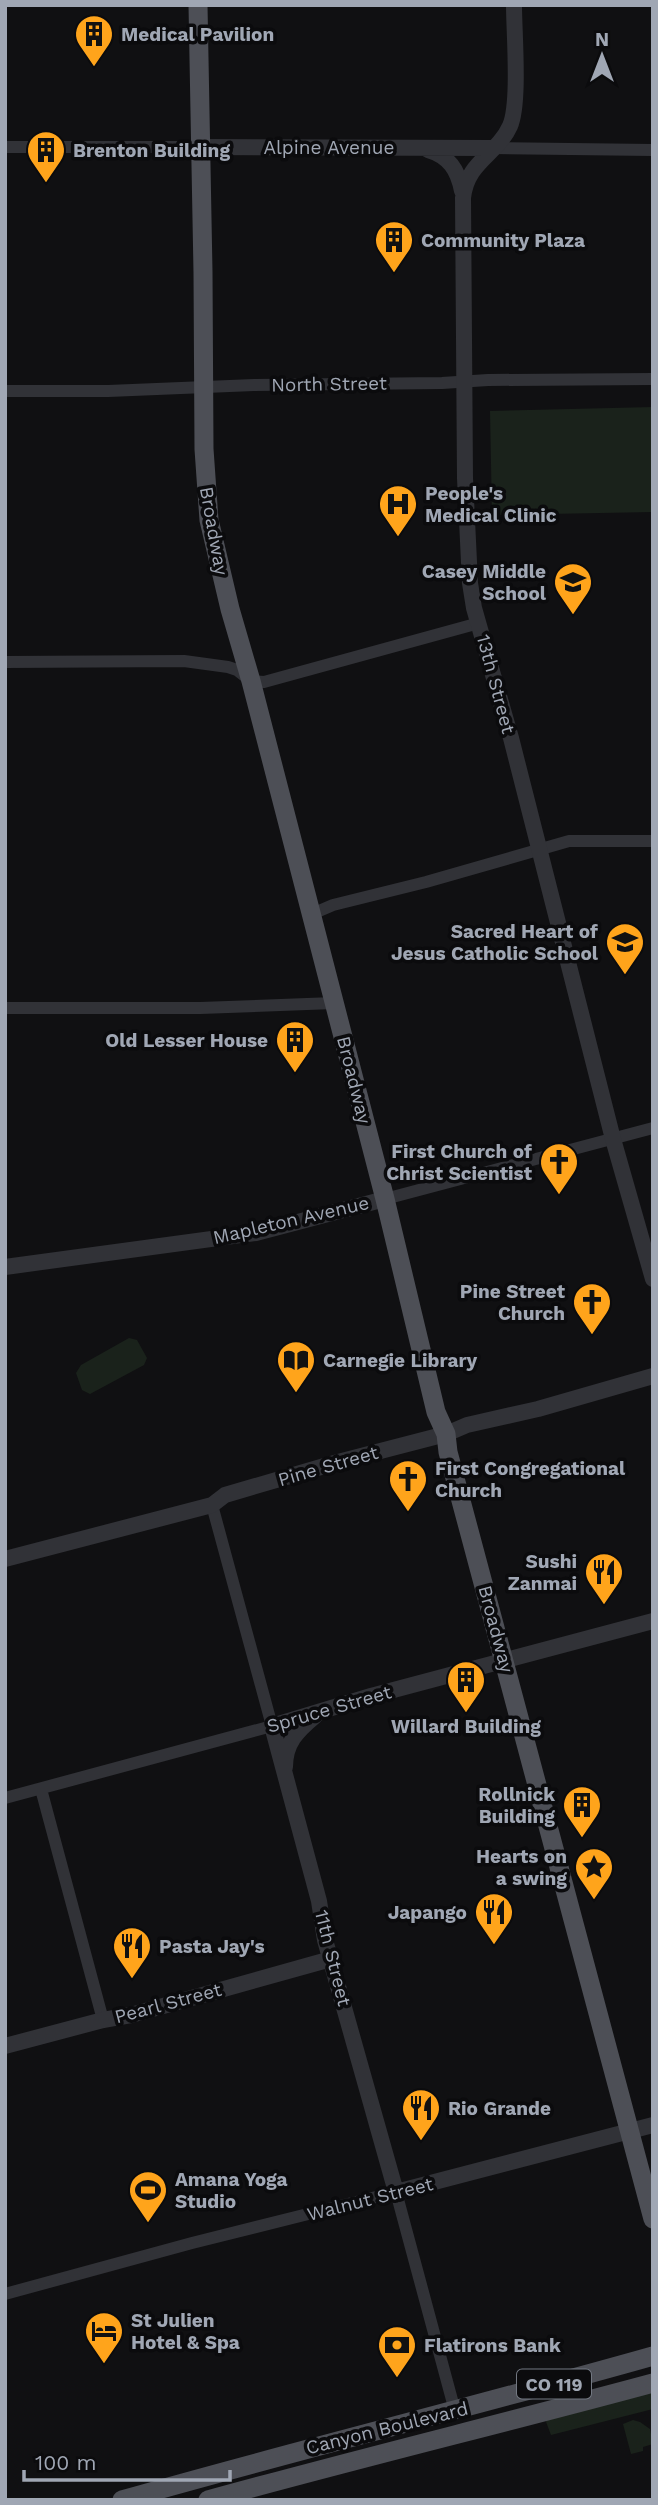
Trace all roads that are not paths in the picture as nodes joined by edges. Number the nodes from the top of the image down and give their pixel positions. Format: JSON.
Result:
{"nodes":[{"id":1,"x":198,"y":5,"type":"edge"},
{"id":2,"x":514,"y":5,"type":"edge"},
{"id":3,"x":5,"y":147,"type":"edge"},
{"id":4,"x":201,"y":147,"type":"junction"},
{"id":5,"x":422,"y":148,"type":"junction"},
{"id":6,"x":492,"y":148,"type":"junction"},
{"id":7,"x":653,"y":150,"type":"edge"},
{"id":8,"x":463,"y":198,"type":"junction"},
{"id":9,"x":653,"y":380,"type":"edge"},
{"id":10,"x":464,"y":383,"type":"junction"},
{"id":11,"x":204,"y":387,"type":"junction"},
{"id":12,"x":5,"y":391,"type":"edge"},
{"id":13,"x":479,"y":623,"type":"junction"},
{"id":14,"x":5,"y":662,"type":"edge"},
{"id":15,"x":251,"y":681,"type":"junction"},
{"id":16,"x":653,"y":841,"type":"edge"},
{"id":17,"x":539,"y":851,"type":"junction"},
{"id":18,"x":312,"y":914,"type":"junction"},
{"id":19,"x":334,"y":1003,"type":"junction"},
{"id":20,"x":5,"y":1008,"type":"edge"},
{"id":21,"x":653,"y":1128,"type":"edge"},
{"id":22,"x":613,"y":1139,"type":"junction"},
{"id":23,"x":385,"y":1199,"type":"junction"},
{"id":24,"x":5,"y":1267,"type":"edge"},
{"id":25,"x":653,"y":1279,"type":"edge"},
{"id":26,"x":653,"y":1376,"type":"edge"},
{"id":27,"x":446,"y":1434,"type":"junction"},
{"id":28,"x":212,"y":1505,"type":"junction"},
{"id":29,"x":5,"y":1559,"type":"edge"},
{"id":30,"x":653,"y":1621,"type":"edge"},
{"id":31,"x":505,"y":1661,"type":"junction"},
{"id":32,"x":321,"y":1711,"type":"junction"},
{"id":33,"x":272,"y":1726,"type":"junction"},
{"id":34,"x":287,"y":1783,"type":"junction"},
{"id":35,"x":41,"y":1789,"type":"junction"},
{"id":36,"x":5,"y":1798,"type":"edge"},
{"id":37,"x":331,"y":1959,"type":"junction"},
{"id":38,"x":103,"y":2020,"type":"junction"},
{"id":39,"x":5,"y":2046,"type":"edge"},
{"id":40,"x":653,"y":2125,"type":"edge"},
{"id":41,"x":628,"y":2132,"type":"junction"},
{"id":42,"x":387,"y":2161,"type":"junction"},
{"id":43,"x":436,"y":2182,"type":"junction"},
{"id":44,"x":396,"y":2192,"type":"junction"},
{"id":45,"x":653,"y":2219,"type":"edge"},
{"id":46,"x":5,"y":2294,"type":"edge"},
{"id":47,"x":653,"y":2356,"type":"edge"},
{"id":48,"x":653,"y":2383,"type":"edge"},
{"id":49,"x":455,"y":2411,"type":"junction"},
{"id":50,"x":122,"y":2500,"type":"edge"},
{"id":51,"x":208,"y":2500,"type":"edge"}],
"edges":[{"from":1,"to":4,"type":"main road","name":"Broadway"},
{"from":2,"to":6,"type":"street","name":"13th Street"},
{"from":3,"to":4,"type":"street","name":"Alpine Avenue"},
{"from":4,"to":5,"type":"street","name":"Alpine Avenue"},
{"from":4,"to":11,"type":"main road","name":"Broadway"},
{"from":5,"to":6,"type":"street","name":"Alpine Avenue"},
{"from":5,"to":8,"type":"street"},
{"from":6,"to":7,"type":"street","name":"Alpine Avenue"},
{"from":6,"to":8,"type":"street","name":"13th Street"},
{"from":8,"to":10,"type":"street","name":"13th Street"},
{"from":9,"to":10,"type":"street","name":"North Street"},
{"from":10,"to":11,"type":"street","name":"North Street"},
{"from":10,"to":13,"type":"street","name":"13th Street"},
{"from":11,"to":12,"type":"street","name":"North Street"},
{"from":11,"to":15,"type":"main road","name":"Broadway"},
{"from":13,"to":15,"type":"street"},
{"from":13,"to":17,"type":"street","name":"13th Street"},
{"from":14,"to":15,"type":"street"},
{"from":15,"to":18,"type":"main road","name":"Broadway"},
{"from":16,"to":17,"type":"street"},
{"from":17,"to":18,"type":"street"},
{"from":17,"to":22,"type":"street","name":"13th Street"},
{"from":18,"to":19,"type":"main road","name":"Broadway"},
{"from":19,"to":20,"type":"street"},
{"from":19,"to":23,"type":"main road","name":"Broadway"},
{"from":21,"to":22,"type":"street","name":"Mapleton Avenue"},
{"from":22,"to":23,"type":"street","name":"Mapleton Avenue"},
{"from":22,"to":25,"type":"street","name":"13th Street"},
{"from":23,"to":24,"type":"street","name":"Mapleton Avenue"},
{"from":23,"to":27,"type":"main road","name":"Broadway"},
{"from":26,"to":27,"type":"street","name":"Pine Street"},
{"from":27,"to":28,"type":"street","name":"Pine Street"},
{"from":27,"to":31,"type":"main road","name":"Broadway"},
{"from":28,"to":29,"type":"street","name":"Pine Street"},
{"from":28,"to":33,"type":"street","name":"11th Street"},
{"from":30,"to":31,"type":"street","name":"Spruce Street"},
{"from":31,"to":32,"type":"street","name":"Spruce Street"},
{"from":31,"to":41,"type":"main road","name":"Broadway"},
{"from":32,"to":33,"type":"street","name":"Spruce Street"},
{"from":32,"to":34,"type":"street"},
{"from":33,"to":34,"type":"street","name":"11th Street"},
{"from":33,"to":35,"type":"street","name":"Spruce Street"},
{"from":34,"to":37,"type":"street","name":"11th Street"},
{"from":35,"to":36,"type":"street","name":"Spruce Street"},
{"from":35,"to":38,"type":"street"},
{"from":37,"to":38,"type":"street","name":"Pearl Street"},
{"from":37,"to":42,"type":"street","name":"11th Street"},
{"from":38,"to":39,"type":"street","name":"Pearl Street"},
{"from":40,"to":41,"type":"street","name":"Walnut Street"},
{"from":41,"to":43,"type":"street","name":"Walnut Street"},
{"from":41,"to":45,"type":"main road","name":"Broadway"},
{"from":42,"to":43,"type":"street"},
{"from":42,"to":44,"type":"street","name":"11th Street"},
{"from":43,"to":44,"type":"street","name":"Walnut Street"},
{"from":44,"to":46,"type":"street","name":"Walnut Street"},
{"from":44,"to":49,"type":"street","name":"11th Street"},
{"from":47,"to":49,"type":"main road","name":"Canyon Boulevard","number":"CO 119"},
{"from":48,"to":51,"type":"main road","name":"Canyon Boulevard","number":"CO 119"},
{"from":49,"to":50,"type":"main road","name":"Canyon Boulevard","number":"CO 119"}]}
